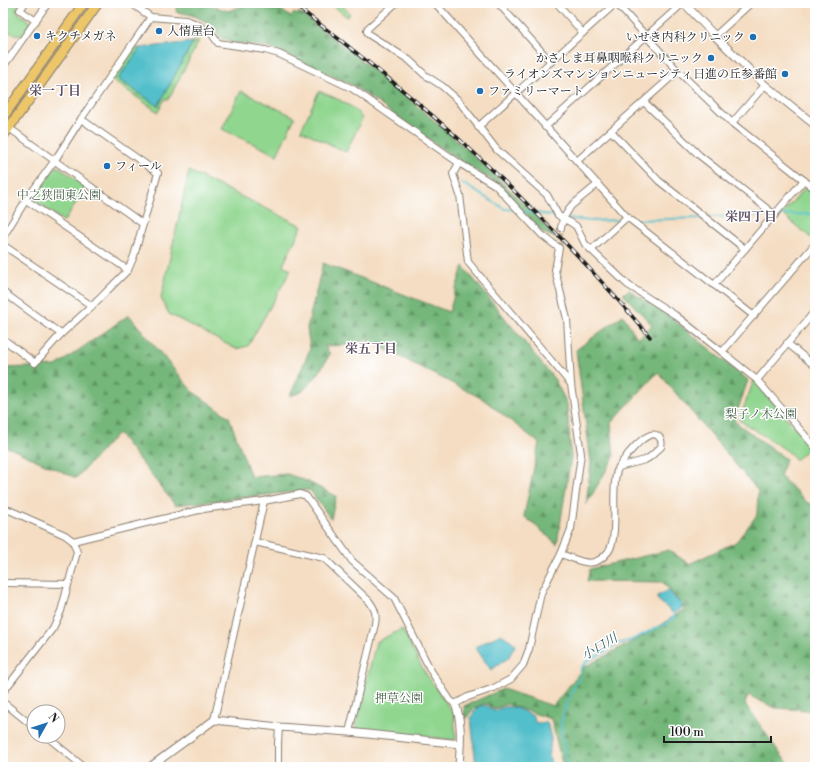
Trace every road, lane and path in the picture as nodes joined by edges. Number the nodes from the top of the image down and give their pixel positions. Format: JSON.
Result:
{"nodes":[{"id":1,"x":48,"y":3,"type":"edge"},
{"id":2,"x":84,"y":3,"type":"edge"},
{"id":3,"x":98,"y":3,"type":"edge"},
{"id":4,"x":131,"y":3,"type":"edge"},
{"id":5,"x":396,"y":3,"type":"edge"},
{"id":6,"x":435,"y":3,"type":"edge"},
{"id":7,"x":498,"y":3,"type":"edge"},
{"id":8,"x":557,"y":3,"type":"edge"},
{"id":9,"x":616,"y":3,"type":"edge"},
{"id":10,"x":684,"y":3,"type":"edge"},
{"id":11,"x":751,"y":3,"type":"edge"},
{"id":12,"x":22,"y":4,"type":"edge"},
{"id":13,"x":139,"y":5,"type":"edge"},
{"id":14,"x":151,"y":17,"type":"junction"},
{"id":15,"x":36,"y":21,"type":"junction"},
{"id":16,"x":583,"y":33,"type":"junction"},
{"id":17,"x":646,"y":35,"type":"junction"},
{"id":18,"x":715,"y":36,"type":"junction"},
{"id":19,"x":551,"y":62,"type":"junction"},
{"id":20,"x":3,"y":67,"type":"edge"},
{"id":21,"x":678,"y":71,"type":"junction"},
{"id":22,"x":765,"y":85,"type":"junction"},
{"id":23,"x":516,"y":93,"type":"junction"},
{"id":24,"x":644,"y":102,"type":"junction"},
{"id":25,"x":3,"y":117,"type":"edge"},
{"id":26,"x":81,"y":119,"type":"junction"},
{"id":27,"x":732,"y":124,"type":"junction"},
{"id":28,"x":815,"y":125,"type":"edge"},
{"id":29,"x":478,"y":127,"type":"junction"},
{"id":30,"x":545,"y":127,"type":"junction"},
{"id":31,"x":9,"y":128,"type":"junction"},
{"id":32,"x":611,"y":131,"type":"junction"},
{"id":33,"x":3,"y":136,"type":"edge"},
{"id":34,"x":55,"y":160,"type":"junction"},
{"id":35,"x":577,"y":161,"type":"junction"},
{"id":36,"x":458,"y":163,"type":"junction"},
{"id":37,"x":804,"y":180,"type":"junction"},
{"id":38,"x":598,"y":184,"type":"junction"},
{"id":39,"x":815,"y":189,"type":"edge"},
{"id":40,"x":26,"y":200,"type":"junction"},
{"id":41,"x":775,"y":215,"type":"junction"},
{"id":42,"x":628,"y":217,"type":"junction"},
{"id":43,"x":562,"y":219,"type":"junction"},
{"id":44,"x":143,"y":224,"type":"junction"},
{"id":45,"x":561,"y":228,"type":"tunnel mouth"},
{"id":46,"x":3,"y":237,"type":"edge"},
{"id":47,"x":815,"y":244,"type":"edge"},
{"id":48,"x":3,"y":245,"type":"edge"},
{"id":49,"x":745,"y":249,"type":"junction"},
{"id":50,"x":591,"y":250,"type":"junction"},
{"id":51,"x":128,"y":270,"type":"junction"},
{"id":52,"x":714,"y":285,"type":"junction"},
{"id":53,"x":3,"y":292,"type":"edge"},
{"id":54,"x":92,"y":306,"type":"junction"},
{"id":55,"x":815,"y":311,"type":"edge"},
{"id":56,"x":754,"y":316,"type":"junction"},
{"id":57,"x":60,"y":334,"type":"junction"},
{"id":58,"x":3,"y":340,"type":"edge"},
{"id":59,"x":787,"y":343,"type":"junction"},
{"id":60,"x":722,"y":352,"type":"junction"},
{"id":61,"x":815,"y":366,"type":"edge"},
{"id":62,"x":757,"y":380,"type":"junction"},
{"id":63,"x":572,"y":384,"type":"junction"},
{"id":64,"x":815,"y":446,"type":"edge"},
{"id":65,"x":619,"y":467,"type":"junction"},
{"id":66,"x":264,"y":501,"type":"junction"},
{"id":67,"x":3,"y":511,"type":"edge"},
{"id":68,"x":73,"y":542,"type":"junction"},
{"id":69,"x":255,"y":542,"type":"junction"},
{"id":70,"x":561,"y":554,"type":"junction"},
{"id":71,"x":3,"y":583,"type":"edge"},
{"id":72,"x":68,"y":584,"type":"junction"},
{"id":73,"x":3,"y":692,"type":"edge"},
{"id":74,"x":3,"y":702,"type":"edge"},
{"id":75,"x":455,"y":704,"type":"junction"},
{"id":76,"x":214,"y":720,"type":"junction"},
{"id":77,"x":26,"y":721,"type":"edge"},
{"id":78,"x":279,"y":727,"type":"junction"},
{"id":79,"x":349,"y":732,"type":"junction"},
{"id":80,"x":56,"y":744,"type":"edge"},
{"id":81,"x":460,"y":744,"type":"junction"},
{"id":82,"x":84,"y":767,"type":"edge"},
{"id":83,"x":150,"y":767,"type":"edge"},
{"id":84,"x":278,"y":767,"type":"edge"},
{"id":85,"x":459,"y":767,"type":"edge"}],
"edges":[{"from":1,"to":15,"type":"street"},
{"from":2,"to":25,"type":"main road"},
{"from":3,"to":31,"type":"main road"},
{"from":4,"to":13,"type":"street"},
{"from":5,"to":29,"type":"street"},
{"from":6,"to":23,"type":"street"},
{"from":7,"to":19,"type":"street"},
{"from":8,"to":16,"type":"street"},
{"from":9,"to":16,"type":"street"},
{"from":9,"to":17,"type":"street"},
{"from":10,"to":17,"type":"street"},
{"from":10,"to":18,"type":"street"},
{"from":11,"to":18,"type":"street"},
{"from":12,"to":15,"type":"street"},
{"from":13,"to":14,"type":"street"},
{"from":14,"to":26,"type":"street"},
{"from":14,"to":36,"type":"street"},
{"from":15,"to":20,"type":"street"},
{"from":16,"to":19,"type":"street"},
{"from":17,"to":21,"type":"street"},
{"from":17,"to":30,"type":"street"},
{"from":18,"to":22,"type":"street"},
{"from":19,"to":23,"type":"street"},
{"from":21,"to":24,"type":"street"},
{"from":21,"to":27,"type":"street"},
{"from":22,"to":27,"type":"street"},
{"from":22,"to":28,"type":"street"},
{"from":23,"to":29,"type":"street"},
{"from":23,"to":30,"type":"street"},
{"from":24,"to":32,"type":"street"},
{"from":24,"to":41,"type":"street"},
{"from":26,"to":34,"type":"street"},
{"from":26,"to":44,"type":"street"},
{"from":27,"to":37,"type":"street"},
{"from":29,"to":43,"type":"street"},
{"from":30,"to":35,"type":"street"},
{"from":31,"to":33,"type":"main road"},
{"from":31,"to":34,"type":"street"},
{"from":32,"to":35,"type":"street"},
{"from":32,"to":49,"type":"street"},
{"from":34,"to":40,"type":"street"},
{"from":34,"to":44,"type":"street"},
{"from":35,"to":38,"type":"street"},
{"from":36,"to":63,"type":"street"},
{"from":36,"to":63,"type":"street"},
{"from":37,"to":39,"type":"street"},
{"from":37,"to":41,"type":"street"},
{"from":38,"to":42,"type":"street"},
{"from":38,"to":43,"type":"street"},
{"from":40,"to":46,"type":"street"},
{"from":40,"to":51,"type":"street"},
{"from":41,"to":49,"type":"street"},
{"from":42,"to":50,"type":"street"},
{"from":42,"to":52,"type":"street"},
{"from":43,"to":45,"type":"street"},
{"from":43,"to":50,"type":"street"},
{"from":44,"to":51,"type":"street"},
{"from":47,"to":56,"type":"street"},
{"from":48,"to":54,"type":"street"},
{"from":49,"to":52,"type":"street"},
{"from":50,"to":60,"type":"street"},
{"from":51,"to":54,"type":"street"},
{"from":52,"to":56,"type":"street"},
{"from":53,"to":57,"type":"street"},
{"from":54,"to":57,"type":"street"},
{"from":55,"to":59,"type":"street"},
{"from":56,"to":60,"type":"street"},
{"from":57,"to":58,"type":"street"},
{"from":59,"to":61,"type":"street"},
{"from":59,"to":62,"type":"street"},
{"from":60,"to":62,"type":"street"},
{"from":62,"to":64,"type":"street"},
{"from":63,"to":70,"type":"street"},
{"from":65,"to":65,"type":"street"},
{"from":65,"to":70,"type":"street"},
{"from":66,"to":68,"type":"street"},
{"from":66,"to":69,"type":"street"},
{"from":66,"to":75,"type":"street"},
{"from":67,"to":68,"type":"street"},
{"from":68,"to":72,"type":"street"},
{"from":69,"to":76,"type":"street"},
{"from":69,"to":79,"type":"street"},
{"from":70,"to":75,"type":"street"},
{"from":71,"to":72,"type":"street"},
{"from":72,"to":73,"type":"street"},
{"from":74,"to":77,"type":"street"},
{"from":75,"to":81,"type":"street"},
{"from":76,"to":78,"type":"street"},
{"from":76,"to":83,"type":"street"},
{"from":78,"to":79,"type":"street"},
{"from":78,"to":84,"type":"street"},
{"from":79,"to":81,"type":"street"},
{"from":80,"to":82,"type":"street"},
{"from":81,"to":85,"type":"street"}]}
